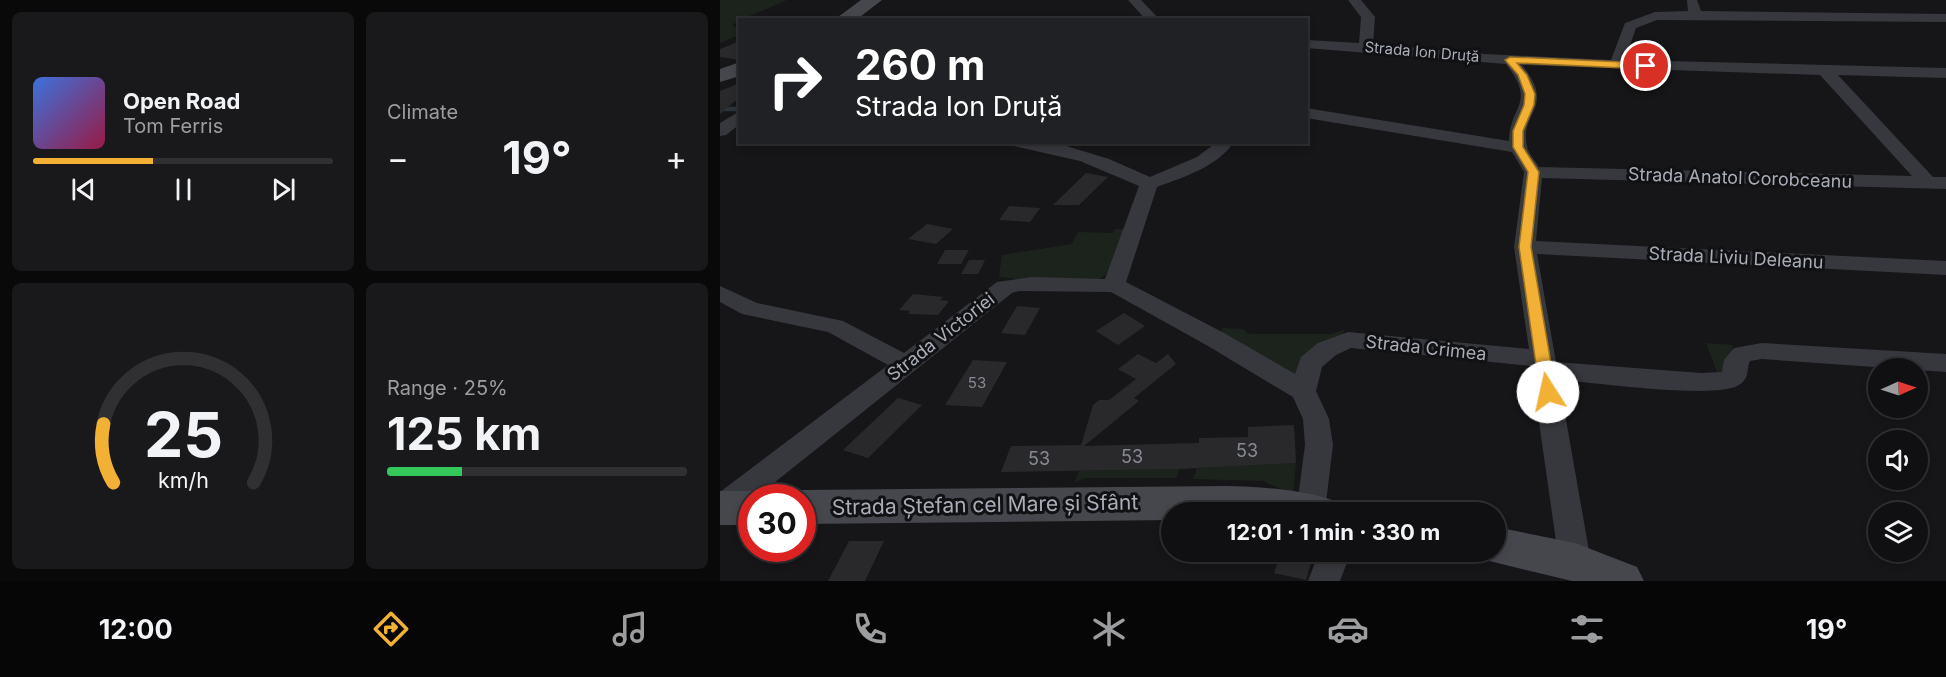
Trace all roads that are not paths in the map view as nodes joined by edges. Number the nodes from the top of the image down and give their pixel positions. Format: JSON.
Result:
{"nodes":[{"id":1,"x":873,"y":0,"type":"edge"},
{"id":2,"x":1134,"y":0,"type":"edge"},
{"id":3,"x":1354,"y":0,"type":"edge"},
{"id":4,"x":1691,"y":0,"type":"edge"},
{"id":5,"x":1695,"y":15,"type":"junction"},
{"id":6,"x":846,"y":18,"type":"edge"},
{"id":7,"x":1152,"y":18,"type":"edge"},
{"id":8,"x":1946,"y":18,"type":"edge"},
{"id":9,"x":1308,"y":44,"type":"edge"},
{"id":10,"x":1365,"y":46,"type":"junction"},
{"id":11,"x":1510,"y":60,"type":"junction"},
{"id":12,"x":1615,"y":64,"type":"junction"},
{"id":13,"x":738,"y":69,"type":"edge"},
{"id":14,"x":1825,"y":71,"type":"junction"},
{"id":15,"x":1946,"y":74,"type":"edge"},
{"id":16,"x":720,"y":76,"type":"edge"},
{"id":17,"x":1308,"y":113,"type":"edge"},
{"id":18,"x":738,"y":118,"type":"edge"},
{"id":19,"x":720,"y":131,"type":"edge"},
{"id":20,"x":1034,"y":144,"type":"edge"},
{"id":21,"x":1225,"y":144,"type":"edge"},
{"id":22,"x":1518,"y":147,"type":"junction"},
{"id":23,"x":1533,"y":172,"type":"junction"},
{"id":24,"x":1937,"y":183,"type":"edge"},
{"id":25,"x":1149,"y":184,"type":"junction"},
{"id":26,"x":1525,"y":247,"type":"junction"},
{"id":27,"x":1946,"y":268,"type":"edge"},
{"id":28,"x":1115,"y":285,"type":"junction"},
{"id":29,"x":720,"y":293,"type":"edge"},
{"id":30,"x":1946,"y":363,"type":"edge"},
{"id":31,"x":1543,"y":364,"type":"junction"},
{"id":32,"x":906,"y":365,"type":"junction"},
{"id":33,"x":1303,"y":391,"type":"junction"},
{"id":34,"x":1316,"y":502,"type":"edge"},
{"id":35,"x":1161,"y":503,"type":"edge"},
{"id":36,"x":816,"y":507,"type":"edge"},
{"id":37,"x":731,"y":508,"type":"edge"},
{"id":38,"x":1506,"y":548,"type":"edge"},
{"id":39,"x":1331,"y":562,"type":"edge"},
{"id":40,"x":1575,"y":562,"type":"junction"},
{"id":41,"x":1324,"y":581,"type":"edge"},
{"id":42,"x":1621,"y":581,"type":"edge"}],
"edges":[{"from":1,"to":6,"type":"main road"},
{"from":2,"to":7,"type":"street"},
{"from":3,"to":10,"type":"street"},
{"from":4,"to":5,"type":"street"},
{"from":5,"to":8,"type":"street"},
{"from":5,"to":12,"type":"street"},
{"from":9,"to":10,"type":"street","name":"Strada Ion Druță"},
{"from":10,"to":11,"type":"street","name":"Strada Ion Druță"},
{"from":11,"to":12,"type":"street","name":"Strada Ion Druță"},
{"from":11,"to":22,"type":"street"},
{"from":12,"to":14,"type":"street","name":"Strada Ion Druță"},
{"from":13,"to":16,"type":"main road"},
{"from":14,"to":15,"type":"street","name":"Strada Ion Druță"},
{"from":14,"to":24,"type":"street"},
{"from":17,"to":22,"type":"street"},
{"from":18,"to":19,"type":"street"},
{"from":20,"to":25,"type":"street"},
{"from":21,"to":25,"type":"street"},
{"from":22,"to":23,"type":"street"},
{"from":23,"to":24,"type":"street","name":"Strada Anatol Corobceanu"},
{"from":23,"to":26,"type":"street"},
{"from":25,"to":28,"type":"street"},
{"from":26,"to":27,"type":"street","name":"Strada Liviu Deleanu"},
{"from":26,"to":31,"type":"street"},
{"from":28,"to":32,"type":"street","name":"Strada Victoriei"},
{"from":28,"to":33,"type":"street"},
{"from":29,"to":32,"type":"street"},
{"from":30,"to":31,"type":"street","name":"Strada Crimea"},
{"from":31,"to":33,"type":"street","name":"Strada Crimea"},
{"from":31,"to":40,"type":"street"},
{"from":32,"to":37,"type":"street","name":"Strada Victoriei"},
{"from":33,"to":34,"type":"street","name":"Strada Ștefan cel Mare și Sfânt"},
{"from":35,"to":36,"type":"main road","name":"Strada Ștefan cel Mare și Sfânt"},
{"from":38,"to":40,"type":"main road"},
{"from":39,"to":41,"type":"street"},
{"from":40,"to":42,"type":"main road"}]}
